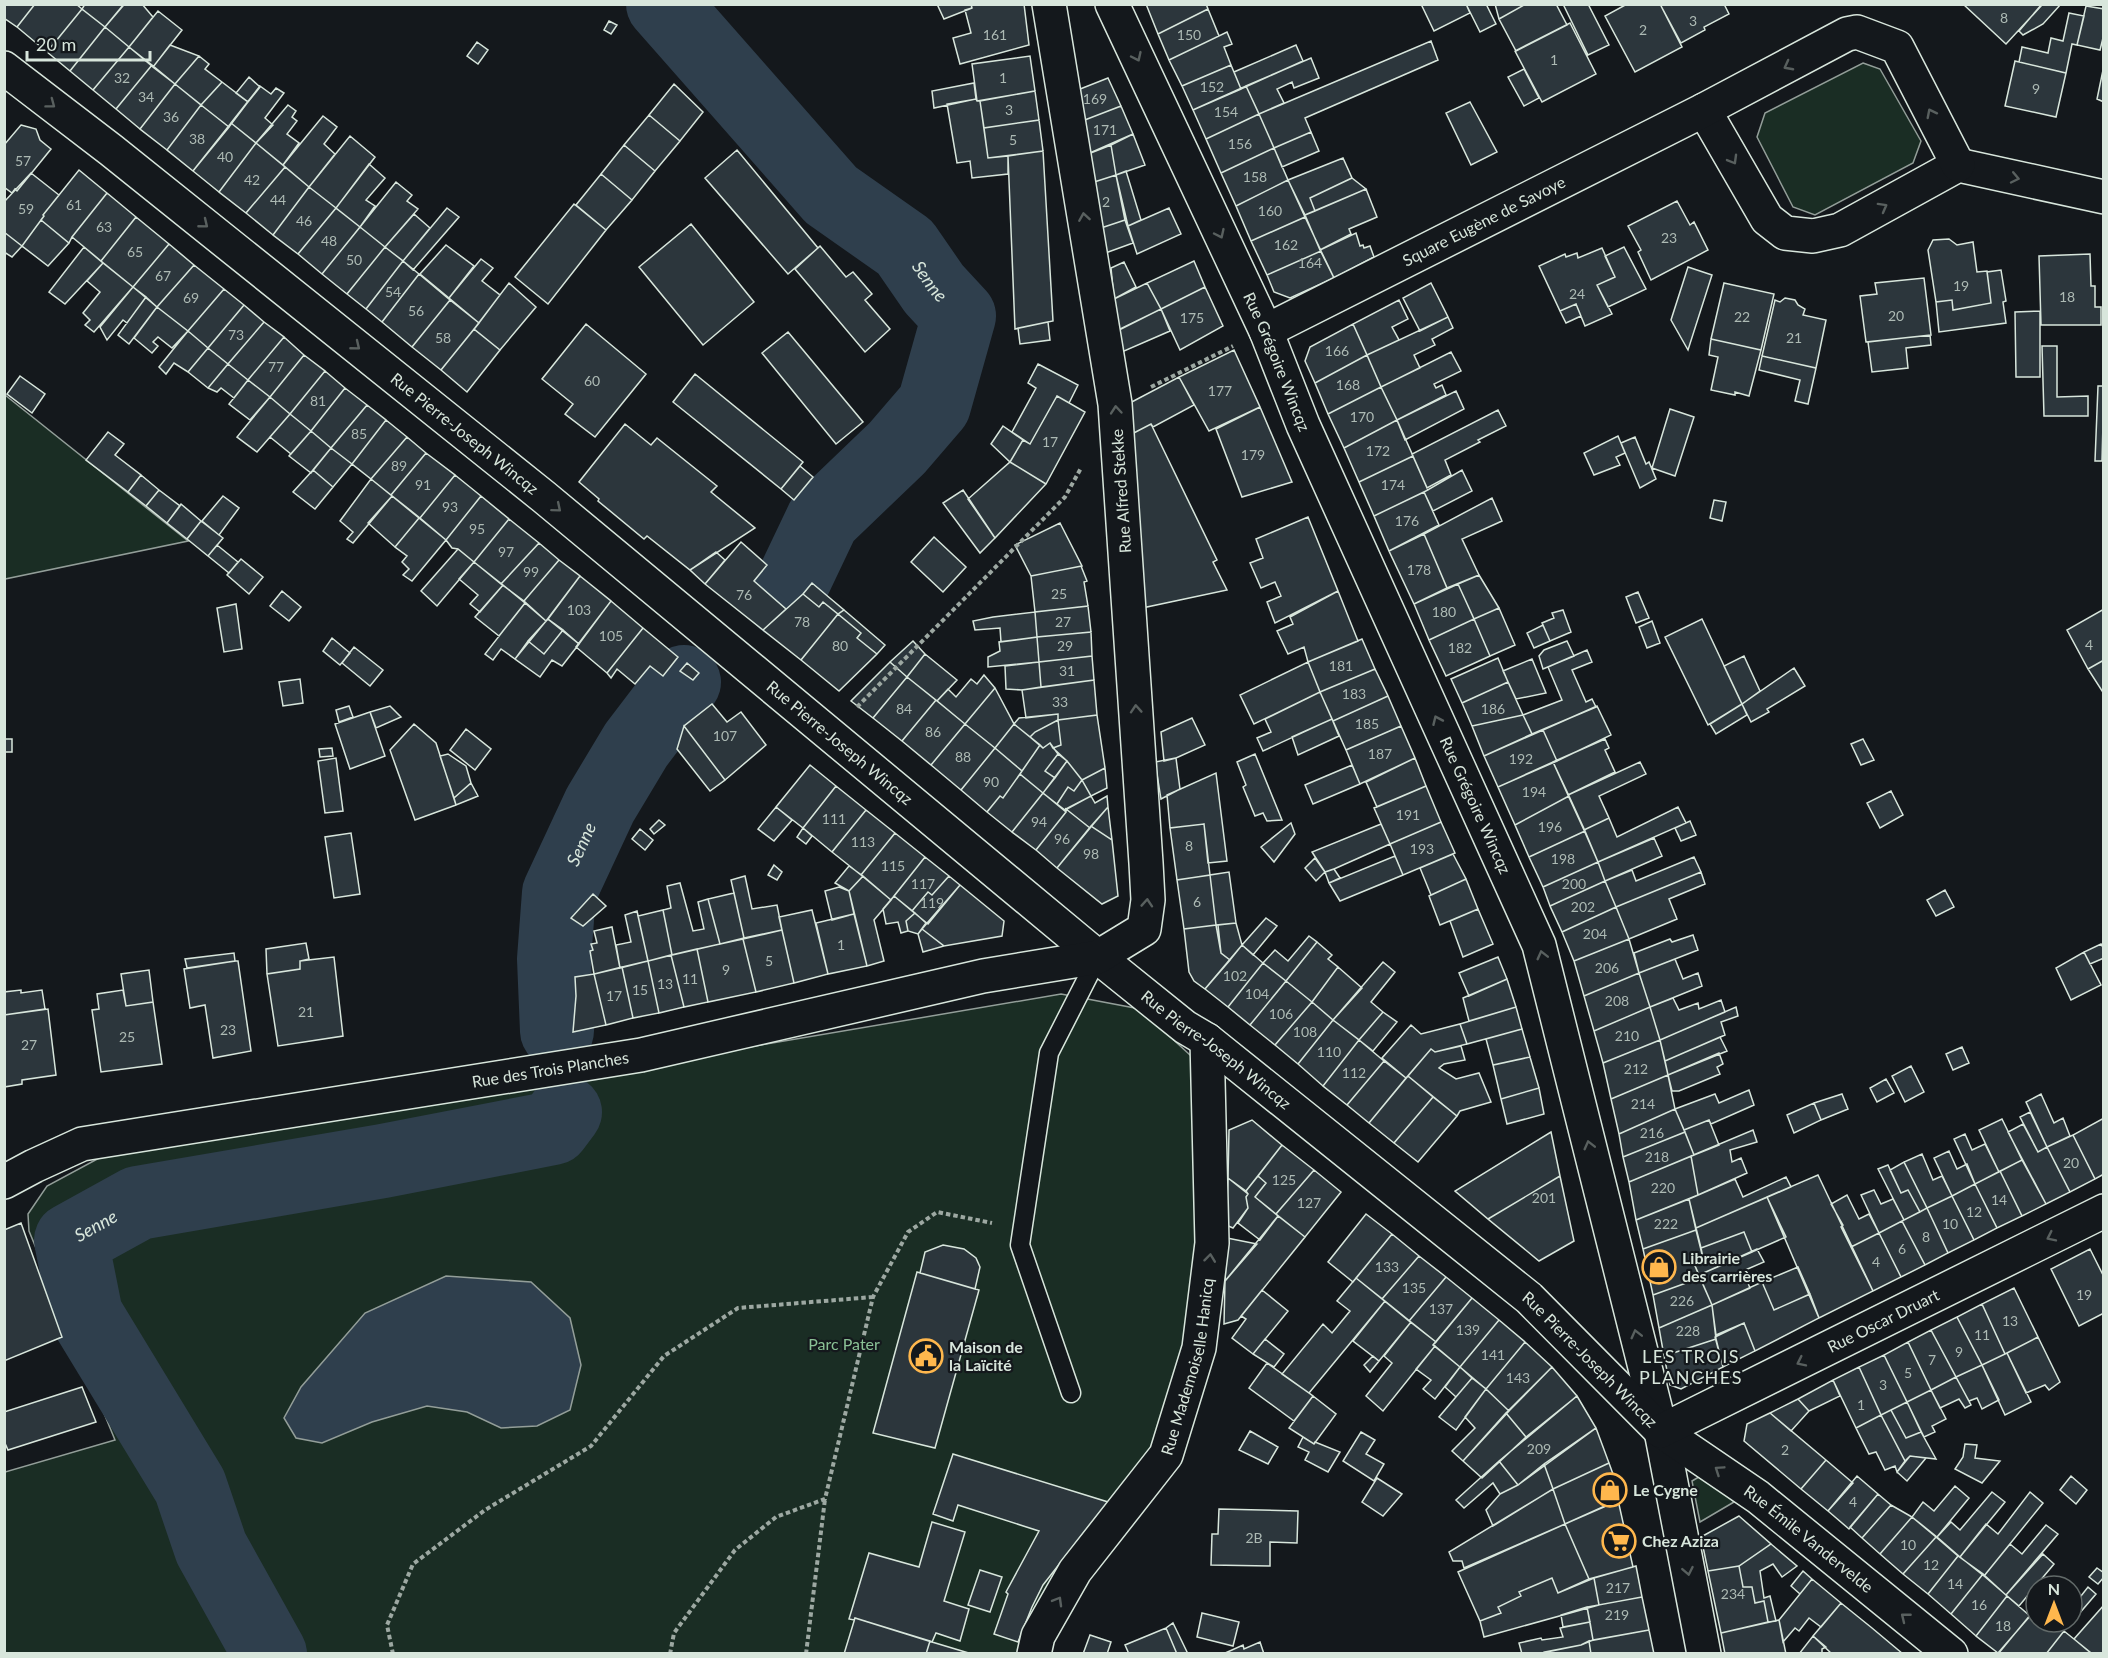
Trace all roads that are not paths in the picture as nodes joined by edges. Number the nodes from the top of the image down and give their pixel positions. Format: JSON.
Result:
{"nodes":[{"id":1,"x":1049,"y":4,"type":"edge"},
{"id":2,"x":1112,"y":4,"type":"edge"},
{"id":3,"x":4,"y":68,"type":"edge"},
{"id":4,"x":1704,"y":110,"type":"junction"},
{"id":5,"x":1958,"y":165,"type":"junction"},
{"id":6,"x":2103,"y":197,"type":"edge"},
{"id":7,"x":1266,"y":331,"type":"junction"},
{"id":8,"x":1098,"y":957,"type":"junction"},
{"id":9,"x":1207,"y":1040,"type":"junction"},
{"id":10,"x":4,"y":1182,"type":"edge"},
{"id":11,"x":2103,"y":1211,"type":"edge"},
{"id":12,"x":1071,"y":1394,"type":"dead end"},
{"id":13,"x":1661,"y":1431,"type":"junction"},
{"id":14,"x":1034,"y":1653,"type":"edge"},
{"id":15,"x":1704,"y":1653,"type":"edge"},
{"id":16,"x":1951,"y":1653,"type":"edge"}],
"edges":[{"from":8,"to":1,"type":"street","name":"Rue Alfred Stekke","one_way":true},
{"from":2,"to":7,"type":"street","name":"Rue Grégoire Wincqz","one_way":true},
{"from":3,"to":8,"type":"street","name":"Rue Pierre-Joseph Wincqz","one_way":true},
{"from":4,"to":5,"type":"street","one_way":true},
{"from":5,"to":4,"type":"street","name":"Square Eugène de Savoye","one_way":true},
{"from":4,"to":7,"type":"street","name":"Square Eugène de Savoye"},
{"from":5,"to":6,"type":"street","one_way":true},
{"from":13,"to":7,"type":"street","name":"Rue Grégoire Wincqz","one_way":true},
{"from":8,"to":9,"type":"street","name":"Rue Pierre-Joseph Wincqz"},
{"from":8,"to":10,"type":"street","name":"Rue des Trois Planches"},
{"from":8,"to":12,"type":"lane"},
{"from":9,"to":13,"type":"street","name":"Rue Pierre-Joseph Wincqz"},
{"from":14,"to":9,"type":"street","name":"Rue Mademoiselle Hanicq","one_way":true},
{"from":11,"to":13,"type":"street","name":"Rue Oscar Druart","one_way":true},
{"from":13,"to":15,"type":"street","name":"Rue Grégoire Wincqz","one_way":true},
{"from":16,"to":13,"type":"street","name":"Rue Émile Vandervelde","one_way":true}]}
